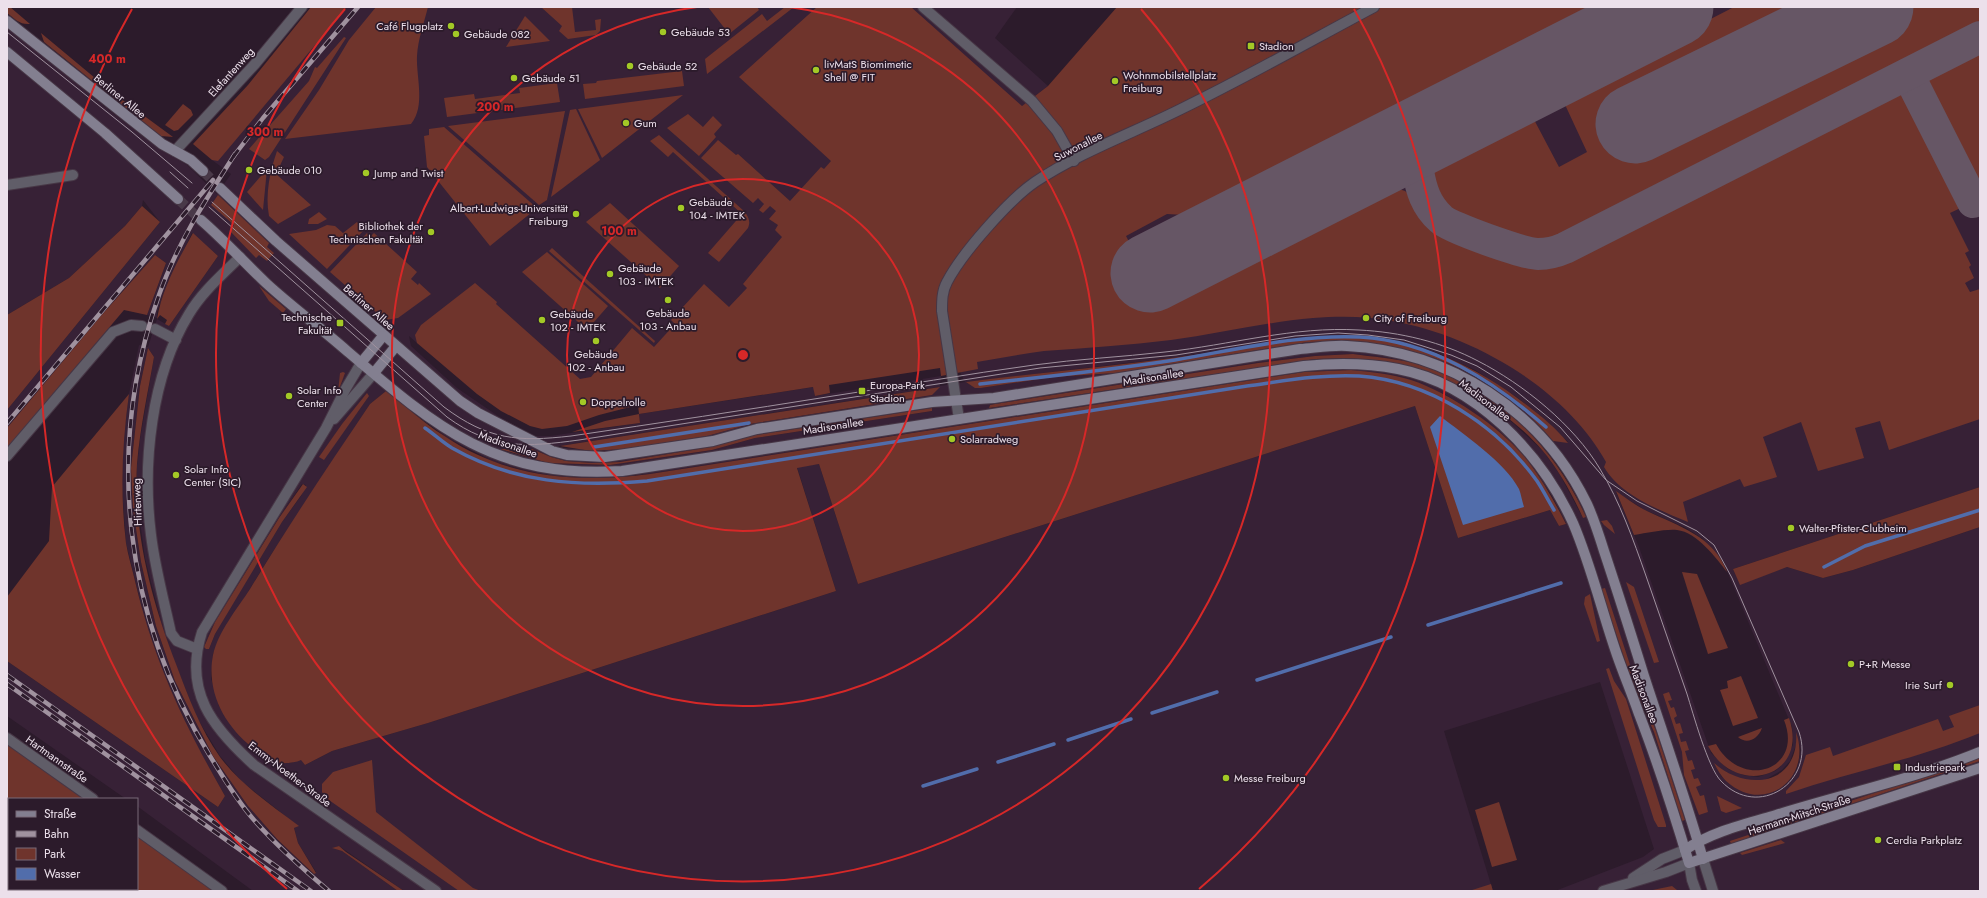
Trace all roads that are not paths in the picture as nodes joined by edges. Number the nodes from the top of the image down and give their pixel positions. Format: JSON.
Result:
{"nodes":[{"id":1,"x":302,"y":7,"type":"edge"},
{"id":2,"x":923,"y":7,"type":"edge"},
{"id":3,"x":1374,"y":7,"type":"edge"},
{"id":4,"x":7,"y":21,"type":"edge"},
{"id":5,"x":7,"y":52,"type":"edge"},
{"id":6,"x":175,"y":150,"type":"junction"},
{"id":7,"x":1074,"y":161,"type":"junction"},
{"id":8,"x":203,"y":171,"type":"tunnel mouth"},
{"id":9,"x":73,"y":175,"type":"dead end"},
{"id":10,"x":7,"y":185,"type":"edge"},
{"id":11,"x":220,"y":188,"type":"tunnel mouth"},
{"id":12,"x":178,"y":199,"type":"tunnel mouth"},
{"id":13,"x":201,"y":220,"type":"tunnel mouth"},
{"id":14,"x":240,"y":257,"type":"junction"},
{"id":15,"x":142,"y":326,"type":"dead end"},
{"id":16,"x":155,"y":329,"type":"dead end"},
{"id":17,"x":383,"y":336,"type":"junction"},
{"id":18,"x":176,"y":340,"type":"junction"},
{"id":19,"x":396,"y":346,"type":"junction"},
{"id":20,"x":361,"y":363,"type":"junction"},
{"id":21,"x":374,"y":373,"type":"junction"},
{"id":22,"x":956,"y":401,"type":"junction"},
{"id":23,"x":959,"y":419,"type":"junction"},
{"id":24,"x":326,"y":428,"type":"junction"},
{"id":25,"x":7,"y":456,"type":"edge"},
{"id":26,"x":197,"y":649,"type":"junction"},
{"id":27,"x":7,"y":738,"type":"edge"},
{"id":28,"x":1980,"y":752,"type":"edge"},
{"id":29,"x":1980,"y":768,"type":"edge"},
{"id":30,"x":92,"y":798,"type":"edge"},
{"id":31,"x":138,"y":831,"type":"edge"},
{"id":32,"x":1698,"y":841,"type":"junction"},
{"id":33,"x":1685,"y":850,"type":"junction"},
{"id":34,"x":1703,"y":859,"type":"junction"},
{"id":35,"x":1689,"y":863,"type":"junction"},
{"id":36,"x":1625,"y":884,"type":"junction"},
{"id":37,"x":222,"y":891,"type":"edge"},
{"id":38,"x":436,"y":891,"type":"edge"},
{"id":39,"x":1603,"y":891,"type":"edge"},
{"id":40,"x":1696,"y":891,"type":"edge"},
{"id":41,"x":1713,"y":891,"type":"edge"}],
"edges":[{"from":1,"to":6,"type":"street","name":"Elefantenweg"},
{"from":2,"to":7,"type":"street"},
{"from":3,"to":7,"type":"street","name":"Suwonallee"},
{"from":4,"to":6,"type":"main road","name":"Berliner Allee"},
{"from":5,"to":12,"type":"main road"},
{"from":6,"to":8,"type":"main road","name":"Berliner Allee"},
{"from":7,"to":22,"type":"street","name":"Suwonallee"},
{"from":9,"to":10,"type":"street"},
{"from":11,"to":17,"type":"main road","name":"Berliner Allee"},
{"from":13,"to":14,"type":"main road"},
{"from":14,"to":18,"type":"street","name":"Hirtenweg"},
{"from":14,"to":20,"type":"main road"},
{"from":15,"to":25,"type":"street"},
{"from":16,"to":18,"type":"street"},
{"from":17,"to":19,"type":"main road","name":"Berliner Allee"},
{"from":17,"to":20,"type":"main road"},
{"from":18,"to":26,"type":"street","name":"Hirtenweg"},
{"from":19,"to":21,"type":"main road"},
{"from":19,"to":22,"type":"main road","name":"Madisonallee"},
{"from":20,"to":21,"type":"main road","name":"Madisonallee"},
{"from":20,"to":24,"type":"street","name":"Emmy-Noether-Straße"},
{"from":21,"to":23,"type":"main road","name":"Madisonallee"},
{"from":21,"to":24,"type":"street","name":"Emmy-Noether-Straße"},
{"from":22,"to":23,"type":"street","name":"Suwonallee"},
{"from":22,"to":32,"type":"main road","name":"Madisonallee"},
{"from":23,"to":33,"type":"main road","name":"Madisonallee"},
{"from":24,"to":26,"type":"street","name":"Emmy-Noether-Straße"},
{"from":26,"to":38,"type":"street","name":"Emmy-Noether-Straße"},
{"from":27,"to":30,"type":"street","name":"Hartmannstraße"},
{"from":28,"to":32,"type":"main road","name":"Hermann-Mitsch-Straße"},
{"from":29,"to":34,"type":"main road","name":"Hermann-Mitsch-Straße"},
{"from":31,"to":37,"type":"street"},
{"from":32,"to":33,"type":"main road","name":"Hermann-Mitsch-Straße"},
{"from":32,"to":34,"type":"main road","name":"Madisonallee"},
{"from":33,"to":35,"type":"main road","name":"Madisonallee"},
{"from":33,"to":36,"type":"street","name":"Hermann-Mitsch-Straße"},
{"from":34,"to":35,"type":"main road","name":"Hermann-Mitsch-Straße"},
{"from":34,"to":41,"type":"street"},
{"from":35,"to":36,"type":"street","name":"Hermann-Mitsch-Straße"},
{"from":35,"to":40,"type":"street"},
{"from":36,"to":39,"type":"street","name":"Hermann-Mitsch-Straße"}]}
